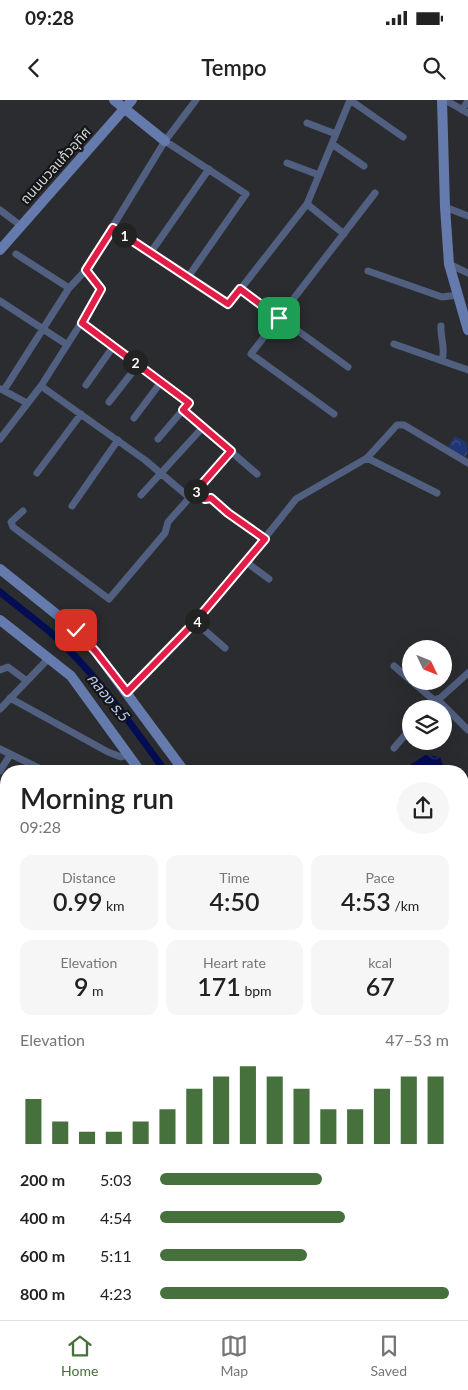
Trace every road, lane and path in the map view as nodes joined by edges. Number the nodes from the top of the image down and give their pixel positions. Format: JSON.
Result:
{"nodes":[{"id":1,"x":114,"y":100,"type":"edge"},
{"id":2,"x":196,"y":100,"type":"edge"},
{"id":3,"x":350,"y":100,"type":"edge"},
{"id":4,"x":443,"y":100,"type":"edge"},
{"id":5,"x":468,"y":101,"type":"edge"},
{"id":6,"x":128,"y":104,"type":"edge"},
{"id":7,"x":465,"y":112,"type":"edge"},
{"id":8,"x":307,"y":124,"type":"dead end"},
{"id":9,"x":336,"y":134,"type":"junction"},
{"id":10,"x":403,"y":137,"type":"dead end"},
{"id":11,"x":165,"y":141,"type":"junction"},
{"id":12,"x":332,"y":144,"type":"junction"},
{"id":13,"x":287,"y":163,"type":"dead end"},
{"id":14,"x":364,"y":166,"type":"dead end"},
{"id":15,"x":209,"y":168,"type":"junction"},
{"id":16,"x":319,"y":175,"type":"junction"},
{"id":17,"x":375,"y":193,"type":"dead end"},
{"id":18,"x":307,"y":204,"type":"junction"},
{"id":19,"x":445,"y":207,"type":"junction"},
{"id":20,"x":0,"y":210,"type":"edge"},
{"id":21,"x":468,"y":216,"type":"edge"},
{"id":22,"x":20,"y":225,"type":"junction"},
{"id":23,"x":113,"y":228,"type":"junction"},
{"id":24,"x":344,"y":234,"type":"junction"},
{"id":25,"x":0,"y":250,"type":"edge"},
{"id":26,"x":150,"y":252,"type":"junction"},
{"id":27,"x":16,"y":254,"type":"dead end"},
{"id":28,"x":449,"y":264,"type":"junction"},
{"id":29,"x":86,"y":270,"type":"junction"},
{"id":30,"x":368,"y":271,"type":"dead end"},
{"id":31,"x":468,"y":273,"type":"edge"},
{"id":32,"x":188,"y":278,"type":"junction"},
{"id":33,"x":69,"y":288,"type":"junction"},
{"id":34,"x":240,"y":289,"type":"junction"},
{"id":35,"x":458,"y":295,"type":"junction"},
{"id":36,"x":0,"y":301,"type":"edge"},
{"id":37,"x":279,"y":318,"type":"junction"},
{"id":38,"x":82,"y":323,"type":"junction"},
{"id":39,"x":441,"y":326,"type":"dead end"},
{"id":40,"x":42,"y":329,"type":"junction"},
{"id":41,"x":468,"y":330,"type":"edge"},
{"id":42,"x":66,"y":344,"type":"junction"},
{"id":43,"x":394,"y":344,"type":"dead end"},
{"id":44,"x":114,"y":347,"type":"junction"},
{"id":45,"x":442,"y":360,"type":"junction"},
{"id":46,"x":138,"y":365,"type":"junction"},
{"id":47,"x":348,"y":367,"type":"dead end"},
{"id":48,"x":468,"y":370,"type":"edge"},
{"id":49,"x":161,"y":382,"type":"junction"},
{"id":50,"x":86,"y":385,"type":"dead end"},
{"id":51,"x":41,"y":386,"type":"junction"},
{"id":52,"x":2,"y":389,"type":"edge"},
{"id":53,"x":109,"y":402,"type":"dead end"},
{"id":54,"x":27,"y":403,"type":"junction"},
{"id":55,"x":183,"y":410,"type":"junction"},
{"id":56,"x":81,"y":414,"type":"junction"},
{"id":57,"x":334,"y":414,"type":"dead end"},
{"id":58,"x":134,"y":418,"type":"dead end"},
{"id":59,"x":203,"y":427,"type":"junction"},
{"id":60,"x":0,"y":439,"type":"edge"},
{"id":61,"x":158,"y":439,"type":"dead end"},
{"id":62,"x":118,"y":440,"type":"junction"},
{"id":63,"x":231,"y":451,"type":"junction"},
{"id":64,"x":367,"y":458,"type":"junction"},
{"id":65,"x":468,"y":463,"type":"edge"},
{"id":66,"x":37,"y":472,"type":"dead end"},
{"id":67,"x":161,"y":473,"type":"junction"},
{"id":68,"x":257,"y":474,"type":"dead end"},
{"id":69,"x":196,"y":491,"type":"junction"},
{"id":70,"x":437,"y":493,"type":"dead end"},
{"id":71,"x":141,"y":495,"type":"dead end"},
{"id":72,"x":190,"y":498,"type":"junction"},
{"id":73,"x":72,"y":506,"type":"dead end"},
{"id":74,"x":23,"y":511,"type":"dead end"},
{"id":75,"x":265,"y":539,"type":"junction"},
{"id":76,"x":246,"y":562,"type":"junction"},
{"id":77,"x":0,"y":568,"type":"edge"},
{"id":78,"x":269,"y":579,"type":"dead end"},
{"id":79,"x":0,"y":620,"type":"edge"},
{"id":80,"x":195,"y":622,"type":"junction"},
{"id":81,"x":225,"y":648,"type":"dead end"},
{"id":82,"x":49,"y":658,"type":"junction"},
{"id":83,"x":394,"y":666,"type":"dead end"},
{"id":84,"x":0,"y":670,"type":"edge"},
{"id":85,"x":468,"y":673,"type":"edge"},
{"id":86,"x":27,"y":681,"type":"junction"},
{"id":87,"x":127,"y":692,"type":"junction"},
{"id":88,"x":10,"y":698,"type":"junction"},
{"id":89,"x":436,"y":700,"type":"joint"},
{"id":90,"x":0,"y":709,"type":"edge"},
{"id":91,"x":452,"y":715,"type":"edge"},
{"id":92,"x":468,"y":730,"type":"edge"},
{"id":93,"x":402,"y":739,"type":"edge"},
{"id":94,"x":394,"y":748,"type":"dead end"},
{"id":95,"x":0,"y":749,"type":"edge"},
{"id":96,"x":128,"y":754,"type":"junction"},
{"id":97,"x":10,"y":755,"type":"junction"},
{"id":98,"x":4,"y":765,"type":"edge"},
{"id":99,"x":32,"y":765,"type":"edge"},
{"id":100,"x":136,"y":765,"type":"edge"},
{"id":101,"x":180,"y":765,"type":"edge"}],
"edges":[{"from":1,"to":6,"type":"street"},
{"from":2,"to":11,"type":"street"},
{"from":3,"to":9,"type":"street"},
{"from":3,"to":10,"type":"street"},
{"from":4,"to":7,"type":"street"},
{"from":4,"to":19,"type":"street"},
{"from":5,"to":7,"type":"street"},
{"from":6,"to":11,"type":"street"},
{"from":6,"to":22,"type":"street","name":"ถนนนวลแก้วอุทิศ"},
{"from":8,"to":9,"type":"street"},
{"from":9,"to":12,"type":"street"},
{"from":11,"to":15,"type":"street"},
{"from":11,"to":23,"type":"street"},
{"from":12,"to":14,"type":"street"},
{"from":12,"to":16,"type":"street"},
{"from":13,"to":16,"type":"street"},
{"from":15,"to":26,"type":"street"},
{"from":15,"to":32,"type":"street"},
{"from":16,"to":18,"type":"street"},
{"from":17,"to":24,"type":"street"},
{"from":18,"to":24,"type":"street"},
{"from":18,"to":34,"type":"street"},
{"from":19,"to":21,"type":"street"},
{"from":19,"to":28,"type":"street"},
{"from":20,"to":22,"type":"street"},
{"from":22,"to":25,"type":"street","name":"ถนนนวลแก้วอุทิศ"},
{"from":23,"to":26,"type":"street"},
{"from":23,"to":29,"type":"street"},
{"from":24,"to":37,"type":"street"},
{"from":26,"to":32,"type":"street"},
{"from":27,"to":33,"type":"street"},
{"from":28,"to":31,"type":"street"},
{"from":28,"to":35,"type":"street"},
{"from":29,"to":33,"type":"street"},
{"from":29,"to":38,"type":"street"},
{"from":30,"to":35,"type":"street"},
{"from":32,"to":34,"type":"street"},
{"from":33,"to":40,"type":"street"},
{"from":34,"to":37,"type":"street"},
{"from":35,"to":41,"type":"street"},
{"from":36,"to":40,"type":"street"},
{"from":37,"to":47,"type":"street"},
{"from":37,"to":57,"type":"street"},
{"from":38,"to":42,"type":"street"},
{"from":38,"to":44,"type":"street"},
{"from":39,"to":45,"type":"street"},
{"from":40,"to":42,"type":"street"},
{"from":40,"to":52,"type":"street"},
{"from":42,"to":51,"type":"street"},
{"from":43,"to":45,"type":"street"},
{"from":44,"to":46,"type":"street"},
{"from":44,"to":50,"type":"street"},
{"from":45,"to":48,"type":"street"},
{"from":46,"to":49,"type":"street"},
{"from":46,"to":53,"type":"street"},
{"from":49,"to":55,"type":"street"},
{"from":49,"to":58,"type":"street"},
{"from":51,"to":54,"type":"street"},
{"from":51,"to":56,"type":"street"},
{"from":52,"to":54,"type":"street"},
{"from":54,"to":60,"type":"street"},
{"from":55,"to":59,"type":"street"},
{"from":55,"to":61,"type":"street"},
{"from":56,"to":62,"type":"street"},
{"from":56,"to":66,"type":"street"},
{"from":59,"to":63,"type":"street"},
{"from":59,"to":67,"type":"street"},
{"from":62,"to":67,"type":"street"},
{"from":62,"to":73,"type":"street"},
{"from":63,"to":68,"type":"street"},
{"from":63,"to":69,"type":"street"},
{"from":64,"to":65,"type":"street"},
{"from":64,"to":70,"type":"street"},
{"from":64,"to":75,"type":"street"},
{"from":67,"to":71,"type":"street"},
{"from":67,"to":72,"type":"street"},
{"from":69,"to":72,"type":"street"},
{"from":69,"to":75,"type":"street"},
{"from":72,"to":74,"type":"street"},
{"from":75,"to":76,"type":"street"},
{"from":76,"to":78,"type":"street"},
{"from":76,"to":80,"type":"street"},
{"from":77,"to":87,"type":"street"},
{"from":79,"to":82,"type":"street"},
{"from":80,"to":81,"type":"street"},
{"from":80,"to":87,"type":"street"},
{"from":82,"to":86,"type":"street"},
{"from":82,"to":96,"type":"street"},
{"from":83,"to":89,"type":"street"},
{"from":84,"to":86,"type":"street"},
{"from":85,"to":89,"type":"street"},
{"from":86,"to":88,"type":"street"},
{"from":87,"to":101,"type":"street"},
{"from":88,"to":90,"type":"street"},
{"from":88,"to":96,"type":"street"},
{"from":91,"to":92,"type":"street"},
{"from":93,"to":94,"type":"street"},
{"from":95,"to":97,"type":"street"},
{"from":96,"to":100,"type":"street"},
{"from":97,"to":98,"type":"street"},
{"from":97,"to":99,"type":"street"}]}
